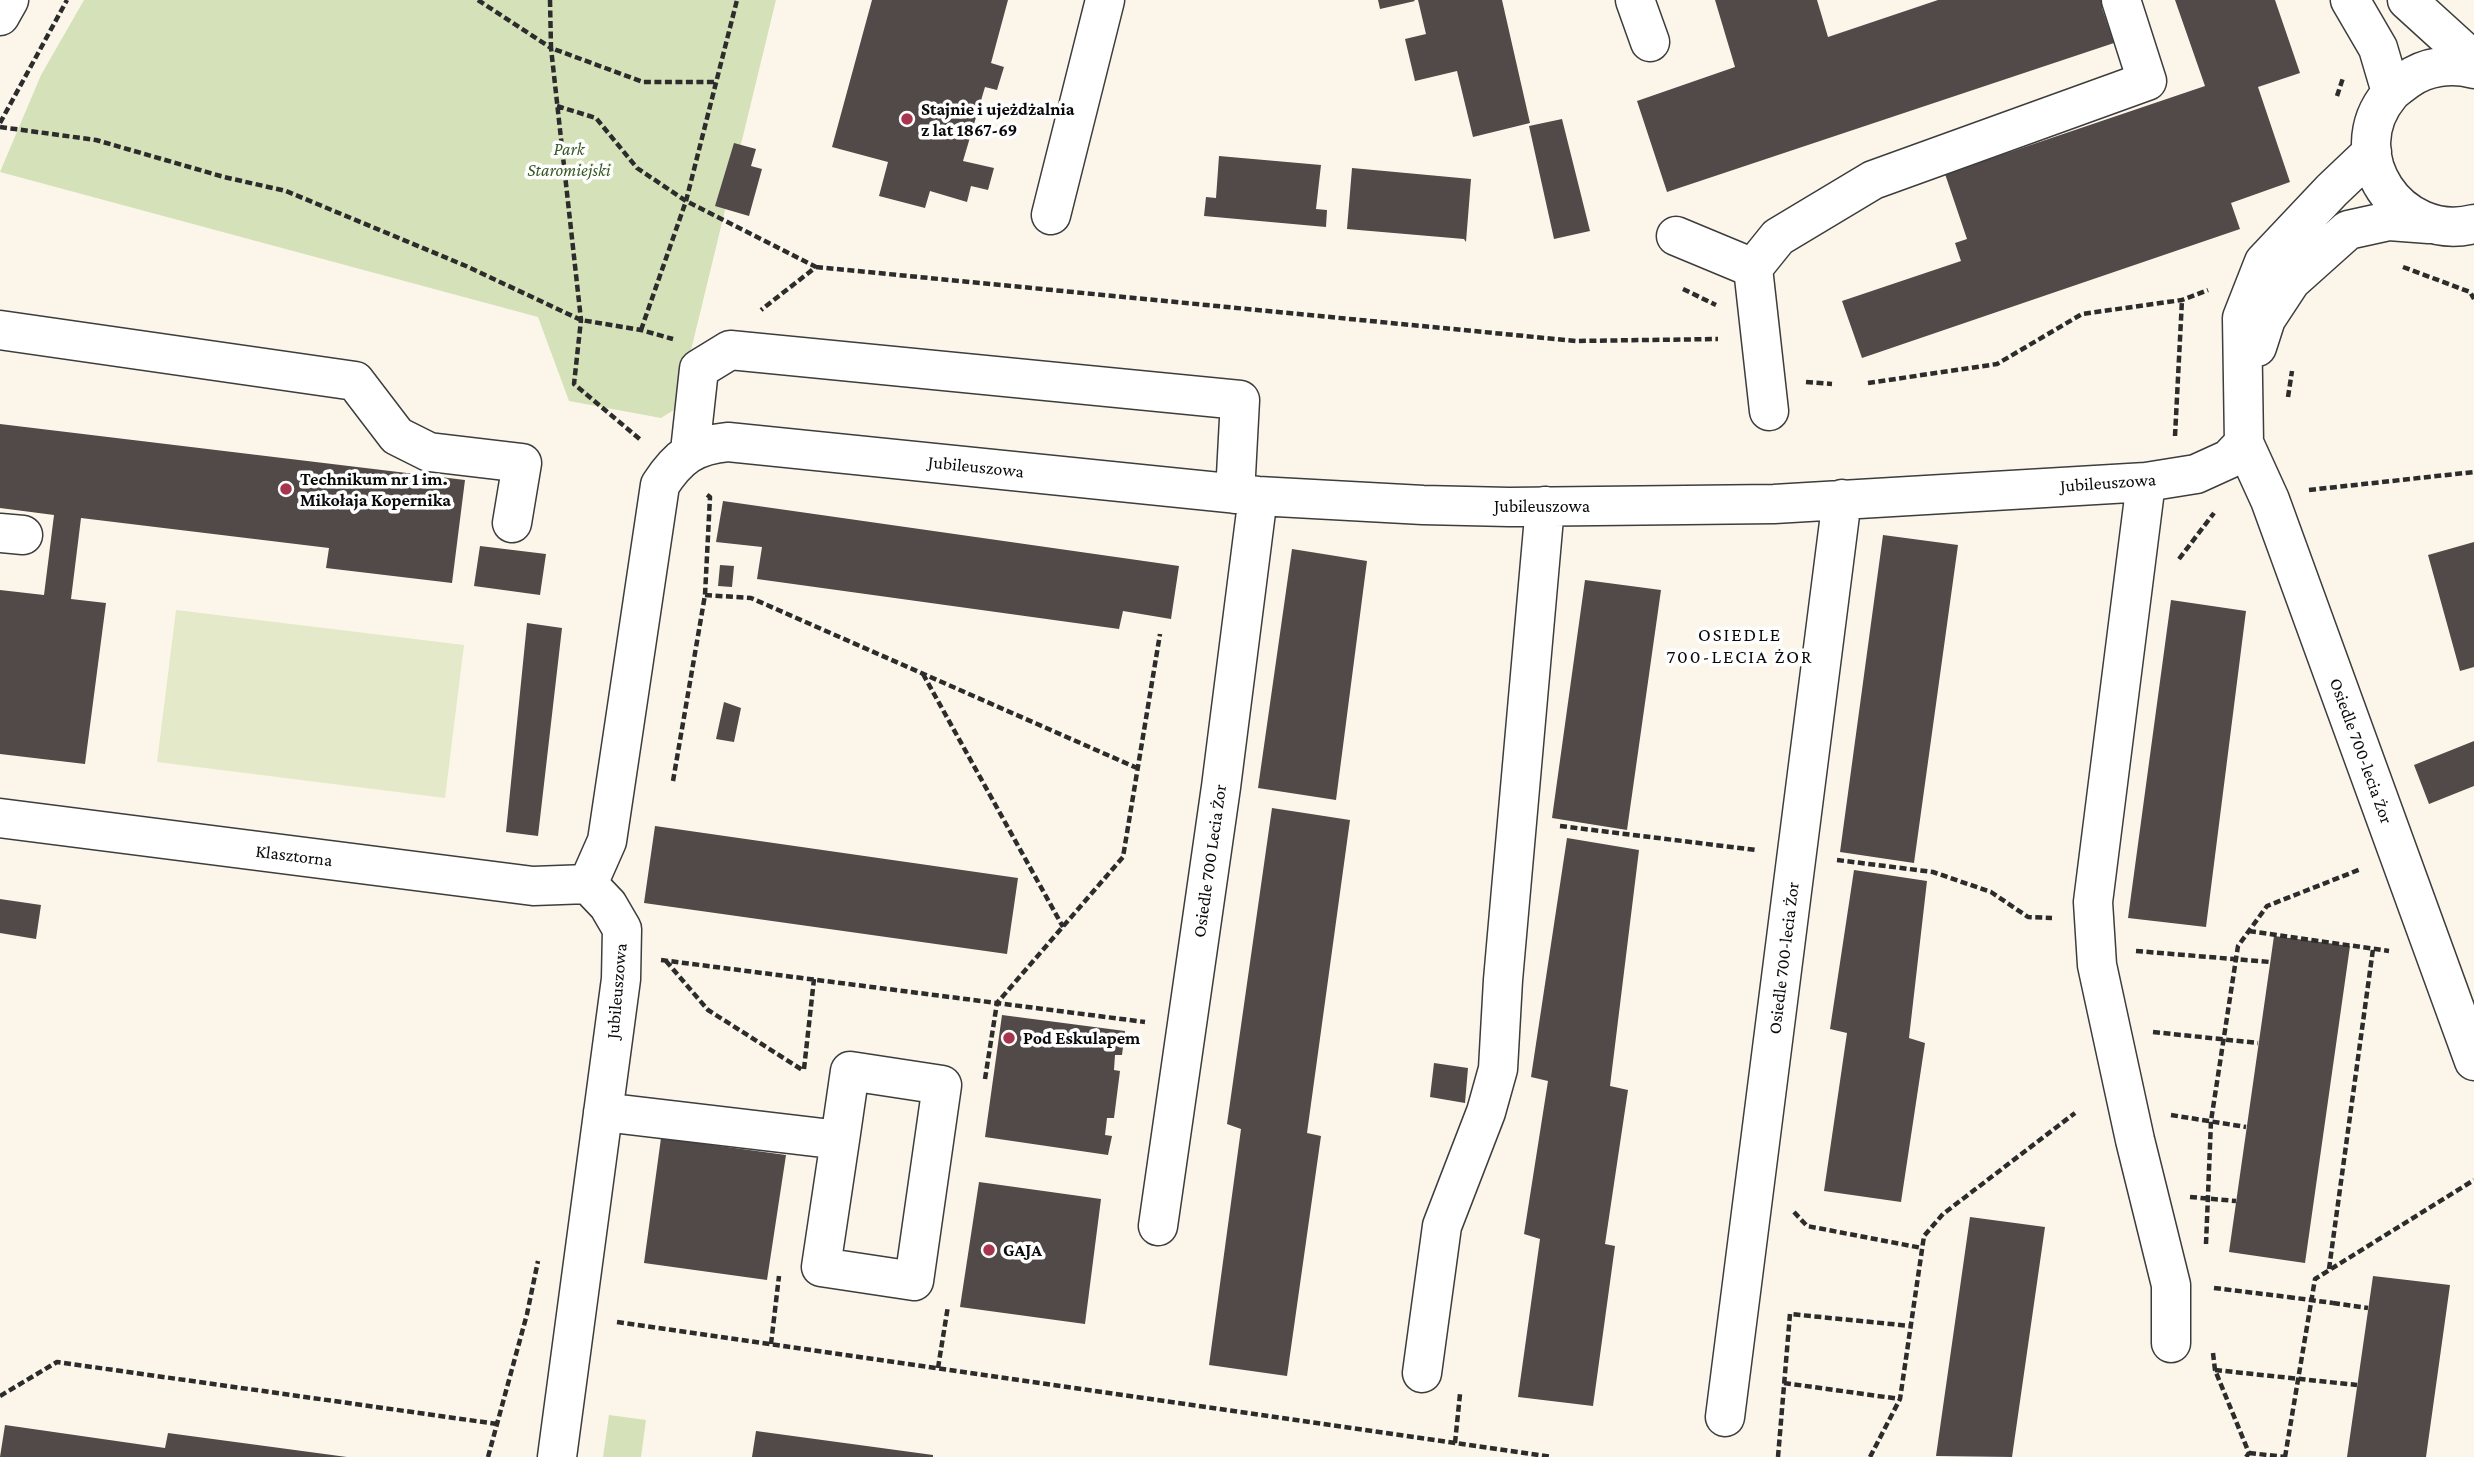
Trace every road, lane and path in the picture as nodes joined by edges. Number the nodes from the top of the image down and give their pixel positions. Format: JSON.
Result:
{"nodes":[{"id":1,"x":9,"y":0,"type":"edge"},
{"id":2,"x":67,"y":0,"type":"edge"},
{"id":3,"x":478,"y":0,"type":"edge"},
{"id":4,"x":550,"y":0,"type":"edge"},
{"id":5,"x":737,"y":0,"type":"edge"},
{"id":6,"x":1105,"y":0,"type":"edge"},
{"id":7,"x":1635,"y":0,"type":"edge"},
{"id":8,"x":2121,"y":0,"type":"edge"},
{"id":9,"x":2350,"y":0,"type":"edge"},
{"id":10,"x":2407,"y":0,"type":"edge"},
{"id":11,"x":0,"y":16,"type":"edge"},
{"id":12,"x":1650,"y":42,"type":"dead end"},
{"id":13,"x":551,"y":48,"type":"junction"},
{"id":14,"x":2474,"y":61,"type":"edge"},
{"id":15,"x":2474,"y":69,"type":"edge"},
{"id":16,"x":2345,"y":71,"type":"dead end"},
{"id":17,"x":716,"y":82,"type":"junction"},
{"id":18,"x":2391,"y":92,"type":"junction"},
{"id":19,"x":557,"y":106,"type":"junction"},
{"id":20,"x":2335,"y":106,"type":"dead end"},
{"id":21,"x":0,"y":125,"type":"edge"},
{"id":22,"x":2372,"y":152,"type":"junction"},
{"id":23,"x":686,"y":201,"type":"junction"},
{"id":24,"x":1051,"y":215,"type":"dead end"},
{"id":25,"x":2460,"y":231,"type":"edge"},
{"id":26,"x":1676,"y":236,"type":"dead end"},
{"id":27,"x":2394,"y":264,"type":"dead end"},
{"id":28,"x":816,"y":267,"type":"junction"},
{"id":29,"x":1753,"y":268,"type":"junction"},
{"id":30,"x":1684,"y":289,"type":"dead end"},
{"id":31,"x":2212,"y":289,"type":"dead end"},
{"id":32,"x":2474,"y":299,"type":"edge"},
{"id":33,"x":2182,"y":300,"type":"junction"},
{"id":34,"x":1718,"y":309,"type":"dead end"},
{"id":35,"x":753,"y":317,"type":"dead end"},
{"id":36,"x":581,"y":320,"type":"junction"},
{"id":37,"x":0,"y":330,"type":"edge"},
{"id":38,"x":641,"y":330,"type":"junction"},
{"id":39,"x":1723,"y":338,"type":"dead end"},
{"id":40,"x":676,"y":340,"type":"dead end"},
{"id":41,"x":2293,"y":360,"type":"dead end"},
{"id":42,"x":1868,"y":383,"type":"dead end"},
{"id":43,"x":2244,"y":393,"type":"junction"},
{"id":44,"x":2287,"y":408,"type":"dead end"},
{"id":45,"x":1769,"y":411,"type":"dead end"},
{"id":46,"x":2244,"y":443,"type":"junction"},
{"id":47,"x":2175,"y":449,"type":"dead end"},
{"id":48,"x":681,"y":459,"type":"junction"},
{"id":49,"x":2474,"y":472,"type":"edge"},
{"id":50,"x":2146,"y":482,"type":"junction"},
{"id":51,"x":2297,"y":491,"type":"dead end"},
{"id":52,"x":1247,"y":495,"type":"junction"},
{"id":53,"x":1842,"y":499,"type":"junction"},
{"id":54,"x":1545,"y":506,"type":"junction"},
{"id":55,"x":2220,"y":506,"type":"dead end"},
{"id":56,"x":512,"y":523,"type":"dead end"},
{"id":57,"x":2174,"y":565,"type":"dead end"},
{"id":58,"x":705,"y":595,"type":"junction"},
{"id":59,"x":1160,"y":634,"type":"dead end"},
{"id":60,"x":922,"y":674,"type":"junction"},
{"id":61,"x":1137,"y":768,"type":"junction"},
{"id":62,"x":673,"y":781,"type":"dead end"},
{"id":63,"x":0,"y":818,"type":"edge"},
{"id":64,"x":1518,"y":821,"type":"junction"},
{"id":65,"x":1798,"y":855,"type":"junction"},
{"id":66,"x":2373,"y":864,"type":"dead end"},
{"id":67,"x":588,"y":884,"type":"junction"},
{"id":68,"x":2056,"y":918,"type":"dead end"},
{"id":69,"x":1063,"y":927,"type":"junction"},
{"id":70,"x":2249,"y":931,"type":"junction"},
{"id":71,"x":2129,"y":947,"type":"dead end"},
{"id":72,"x":2373,"y":949,"type":"junction"},
{"id":73,"x":660,"y":951,"type":"dead end"},
{"id":74,"x":2398,"y":952,"type":"dead end"},
{"id":75,"x":622,"y":955,"type":"junction"},
{"id":76,"x":2236,"y":960,"type":"junction"},
{"id":77,"x":666,"y":961,"type":"junction"},
{"id":78,"x":2270,"y":962,"type":"dead end"},
{"id":79,"x":997,"y":1003,"type":"junction"},
{"id":80,"x":1186,"y":1026,"type":"junction"},
{"id":81,"x":2110,"y":1027,"type":"junction"},
{"id":82,"x":2224,"y":1039,"type":"junction"},
{"id":83,"x":2258,"y":1043,"type":"dead end"},
{"id":84,"x":2474,"y":1061,"type":"edge"},
{"id":85,"x":804,"y":1071,"type":"dead end"},
{"id":86,"x":984,"y":1084,"type":"dead end"},
{"id":87,"x":2128,"y":1109,"type":"junction"},
{"id":88,"x":603,"y":1112,"type":"junction"},
{"id":89,"x":2075,"y":1113,"type":"dead end"},
{"id":90,"x":2211,"y":1121,"type":"junction"},
{"id":91,"x":2246,"y":1127,"type":"dead end"},
{"id":92,"x":840,"y":1140,"type":"junction"},
{"id":93,"x":2474,"y":1180,"type":"edge"},
{"id":94,"x":1158,"y":1226,"type":"dead end"},
{"id":95,"x":2206,"y":1251,"type":"dead end"},
{"id":96,"x":2329,"y":1270,"type":"junction"},
{"id":97,"x":2206,"y":1287,"type":"dead end"},
{"id":98,"x":949,"y":1301,"type":"dead end"},
{"id":99,"x":2368,"y":1308,"type":"dead end"},
{"id":100,"x":576,"y":1316,"type":"junction"},
{"id":101,"x":1911,"y":1326,"type":"junction"},
{"id":102,"x":2212,"y":1342,"type":"dead end"},
{"id":103,"x":2171,"y":1343,"type":"dead end"},
{"id":104,"x":938,"y":1368,"type":"junction"},
{"id":105,"x":2215,"y":1370,"type":"junction"},
{"id":106,"x":1422,"y":1373,"type":"dead end"},
{"id":107,"x":2298,"y":1378,"type":"junction"},
{"id":108,"x":1784,"y":1382,"type":"junction"},
{"id":109,"x":2357,"y":1385,"type":"dead end"},
{"id":110,"x":0,"y":1396,"type":"edge"},
{"id":111,"x":1900,"y":1399,"type":"junction"},
{"id":112,"x":1725,"y":1417,"type":"dead end"},
{"id":113,"x":497,"y":1424,"type":"dead end"},
{"id":114,"x":2247,"y":1455,"type":"edge"},
{"id":115,"x":557,"y":1457,"type":"edge"},
{"id":116,"x":1552,"y":1457,"type":"edge"},
{"id":117,"x":1777,"y":1457,"type":"edge"},
{"id":118,"x":1870,"y":1457,"type":"edge"},
{"id":119,"x":2286,"y":1457,"type":"edge"}],
"edges":[{"from":1,"to":11,"type":"street"},
{"from":2,"to":21,"type":"path"},
{"from":3,"to":13,"type":"path"},
{"from":4,"to":13,"type":"path"},
{"from":5,"to":17,"type":"path"},
{"from":6,"to":24,"type":"street"},
{"from":7,"to":12,"type":"street"},
{"from":8,"to":29,"type":"street"},
{"from":9,"to":18,"type":"street"},
{"from":10,"to":14,"type":"street"},
{"from":13,"to":17,"type":"path"},
{"from":13,"to":19,"type":"path"},
{"from":15,"to":18,"type":"street"},
{"from":16,"to":20,"type":"path"},
{"from":17,"to":23,"type":"path"},
{"from":18,"to":22,"type":"street"},
{"from":19,"to":23,"type":"path"},
{"from":19,"to":36,"type":"path"},
{"from":21,"to":36,"type":"path"},
{"from":22,"to":25,"type":"street"},
{"from":22,"to":43,"type":"street"},
{"from":23,"to":28,"type":"path"},
{"from":23,"to":38,"type":"path"},
{"from":25,"to":43,"type":"street"},
{"from":26,"to":29,"type":"street"},
{"from":27,"to":32,"type":"path"},
{"from":28,"to":35,"type":"path"},
{"from":28,"to":39,"type":"path"},
{"from":29,"to":45,"type":"street"},
{"from":30,"to":34,"type":"path"},
{"from":31,"to":33,"type":"path"},
{"from":33,"to":42,"type":"path"},
{"from":33,"to":47,"type":"path"},
{"from":36,"to":38,"type":"path"},
{"from":36,"to":48,"type":"path"},
{"from":37,"to":56,"type":"street"},
{"from":38,"to":40,"type":"path"},
{"from":41,"to":44,"type":"path"},
{"from":43,"to":46,"type":"street"},
{"from":46,"to":50,"type":"street","name":"Jubileuszowa"},
{"from":46,"to":84,"type":"street","name":"Osiedle 700-lecia Żor"},
{"from":48,"to":52,"type":"street","name":"Jubileuszowa"},
{"from":48,"to":52,"type":"street","name":"Osiedle 700 Lecia Żor"},
{"from":48,"to":58,"type":"path"},
{"from":48,"to":67,"type":"street"},
{"from":49,"to":51,"type":"path"},
{"from":50,"to":53,"type":"street","name":"Jubileuszowa"},
{"from":50,"to":81,"type":"street"},
{"from":52,"to":54,"type":"street","name":"Jubileuszowa"},
{"from":52,"to":80,"type":"street","name":"Osiedle 700 Lecia Żor"},
{"from":53,"to":54,"type":"street","name":"Jubileuszowa"},
{"from":53,"to":65,"type":"street","name":"Osiedle 700-lecia Żor"},
{"from":54,"to":64,"type":"street"},
{"from":55,"to":57,"type":"path"},
{"from":58,"to":60,"type":"path"},
{"from":58,"to":62,"type":"path"},
{"from":59,"to":61,"type":"path"},
{"from":60,"to":61,"type":"path"},
{"from":60,"to":69,"type":"path"},
{"from":61,"to":69,"type":"path"},
{"from":63,"to":67,"type":"street","name":"Klasztorna"},
{"from":64,"to":65,"type":"path"},
{"from":64,"to":106,"type":"street"},
{"from":65,"to":68,"type":"path"},
{"from":65,"to":112,"type":"street","name":"Osiedle 700-lecia Żor"},
{"from":66,"to":70,"type":"path"},
{"from":67,"to":75,"type":"street","name":"Jubileuszowa"},
{"from":69,"to":79,"type":"path"},
{"from":70,"to":72,"type":"path"},
{"from":70,"to":76,"type":"path"},
{"from":71,"to":76,"type":"path"},
{"from":72,"to":74,"type":"path"},
{"from":72,"to":96,"type":"path"},
{"from":73,"to":77,"type":"path"},
{"from":75,"to":77,"type":"path"},
{"from":75,"to":88,"type":"street","name":"Jubileuszowa"},
{"from":76,"to":78,"type":"path"},
{"from":76,"to":82,"type":"path"},
{"from":77,"to":79,"type":"path"},
{"from":77,"to":85,"type":"path"},
{"from":79,"to":80,"type":"path"},
{"from":79,"to":86,"type":"path"},
{"from":80,"to":94,"type":"street","name":"Osiedle 700 Lecia Żor"},
{"from":81,"to":82,"type":"path"},
{"from":81,"to":87,"type":"street"},
{"from":82,"to":83,"type":"path"},
{"from":82,"to":90,"type":"path"},
{"from":87,"to":90,"type":"path"},
{"from":87,"to":103,"type":"street"},
{"from":88,"to":92,"type":"street"},
{"from":88,"to":100,"type":"street","name":"Jubileuszowa"},
{"from":89,"to":101,"type":"path"},
{"from":90,"to":91,"type":"path"},
{"from":90,"to":95,"type":"path"},
{"from":92,"to":92,"type":"street"},
{"from":93,"to":96,"type":"path"},
{"from":96,"to":107,"type":"path"},
{"from":97,"to":99,"type":"path","bridge":true},
{"from":98,"to":104,"type":"path"},
{"from":100,"to":104,"type":"path"},
{"from":100,"to":115,"type":"street","name":"Jubileuszowa"},
{"from":101,"to":108,"type":"path"},
{"from":101,"to":111,"type":"path"},
{"from":102,"to":105,"type":"path"},
{"from":104,"to":116,"type":"path"},
{"from":105,"to":107,"type":"path"},
{"from":105,"to":114,"type":"path"},
{"from":107,"to":109,"type":"path"},
{"from":107,"to":119,"type":"path"},
{"from":108,"to":111,"type":"path"},
{"from":108,"to":117,"type":"path"},
{"from":110,"to":113,"type":"path"},
{"from":111,"to":118,"type":"path"},
{"from":114,"to":119,"type":"path"}]}
